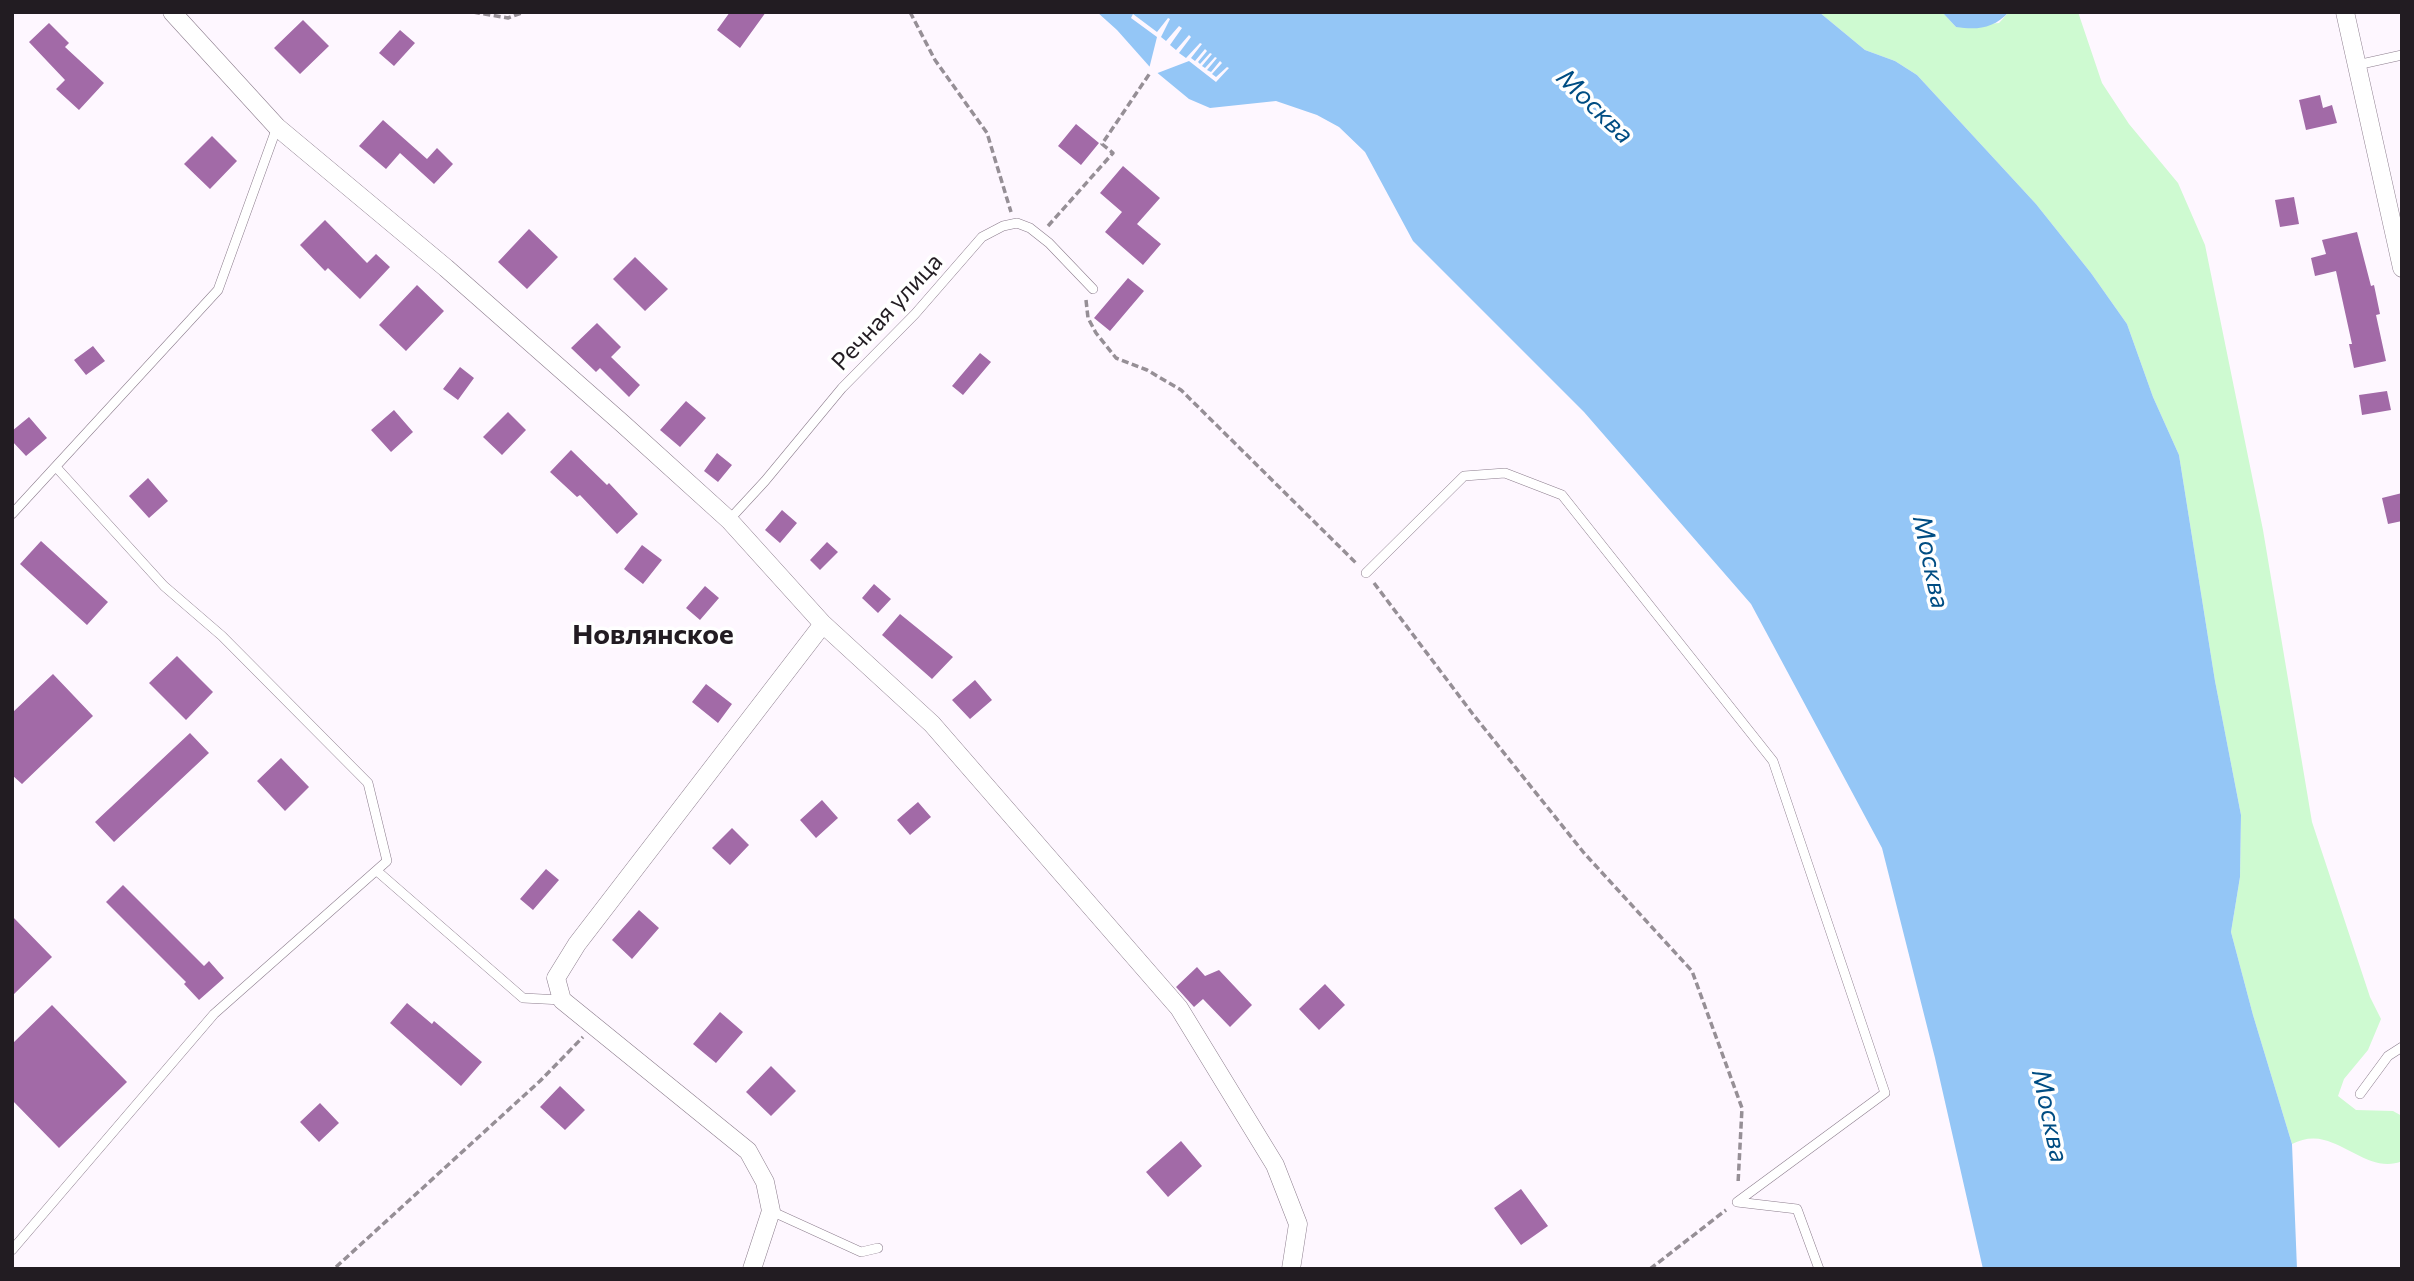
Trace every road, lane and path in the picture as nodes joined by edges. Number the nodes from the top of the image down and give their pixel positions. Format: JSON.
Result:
{"nodes":[{"id":1,"x":173,"y":12,"type":"edge"},
{"id":2,"x":473,"y":12,"type":"edge"},
{"id":3,"x":524,"y":12,"type":"edge"},
{"id":4,"x":910,"y":12,"type":"edge"},
{"id":5,"x":2345,"y":12,"type":"edge"},
{"id":6,"x":2402,"y":55,"type":"edge"},
{"id":7,"x":2357,"y":65,"type":"junction"},
{"id":8,"x":1150,"y":73,"type":"dead end"},
{"id":9,"x":277,"y":127,"type":"junction"},
{"id":10,"x":1017,"y":223,"type":"junction"},
{"id":11,"x":1040,"y":235,"type":"junction"},
{"id":12,"x":2402,"y":268,"type":"edge"},
{"id":13,"x":1086,"y":281,"type":"junction"},
{"id":14,"x":1093,"y":289,"type":"dead end"},
{"id":15,"x":56,"y":467,"type":"junction"},
{"id":16,"x":12,"y":514,"type":"edge"},
{"id":17,"x":729,"y":520,"type":"junction"},
{"id":18,"x":1366,"y":573,"type":"junction"},
{"id":19,"x":823,"y":624,"type":"junction"},
{"id":20,"x":377,"y":871,"type":"junction"},
{"id":21,"x":562,"y":1000,"type":"junction"},
{"id":22,"x":594,"y":1026,"type":"junction"},
{"id":23,"x":2402,"y":1047,"type":"edge"},
{"id":24,"x":2360,"y":1094,"type":"dead end"},
{"id":25,"x":1737,"y":1202,"type":"junction"},
{"id":26,"x":771,"y":1212,"type":"junction"},
{"id":27,"x":878,"y":1248,"type":"dead end"},
{"id":28,"x":12,"y":1250,"type":"edge"},
{"id":29,"x":336,"y":1267,"type":"edge"},
{"id":30,"x":752,"y":1269,"type":"edge"},
{"id":31,"x":1291,"y":1269,"type":"edge"},
{"id":32,"x":1650,"y":1269,"type":"edge"},
{"id":33,"x":1819,"y":1269,"type":"edge"}],
"edges":[{"from":1,"to":9,"type":"street"},
{"from":2,"to":3,"type":"path"},
{"from":4,"to":10,"type":"path"},
{"from":5,"to":7,"type":"street"},
{"from":6,"to":7,"type":"lane"},
{"from":7,"to":12,"type":"street"},
{"from":8,"to":11,"type":"path"},
{"from":9,"to":15,"type":"lane"},
{"from":9,"to":17,"type":"street"},
{"from":10,"to":11,"type":"lane"},
{"from":10,"to":17,"type":"lane","name":"Речная улица"},
{"from":11,"to":13,"type":"lane"},
{"from":13,"to":14,"type":"lane"},
{"from":13,"to":18,"type":"path"},
{"from":15,"to":16,"type":"lane"},
{"from":15,"to":20,"type":"lane"},
{"from":17,"to":19,"type":"street"},
{"from":18,"to":25,"type":"path"},
{"from":18,"to":25,"type":"lane"},
{"from":19,"to":21,"type":"street"},
{"from":19,"to":31,"type":"street"},
{"from":20,"to":21,"type":"lane"},
{"from":20,"to":28,"type":"lane"},
{"from":21,"to":22,"type":"street"},
{"from":22,"to":26,"type":"street"},
{"from":22,"to":29,"type":"path"},
{"from":23,"to":24,"type":"lane"},
{"from":25,"to":32,"type":"path"},
{"from":25,"to":33,"type":"lane"},
{"from":26,"to":27,"type":"lane"},
{"from":26,"to":30,"type":"street"}]}
